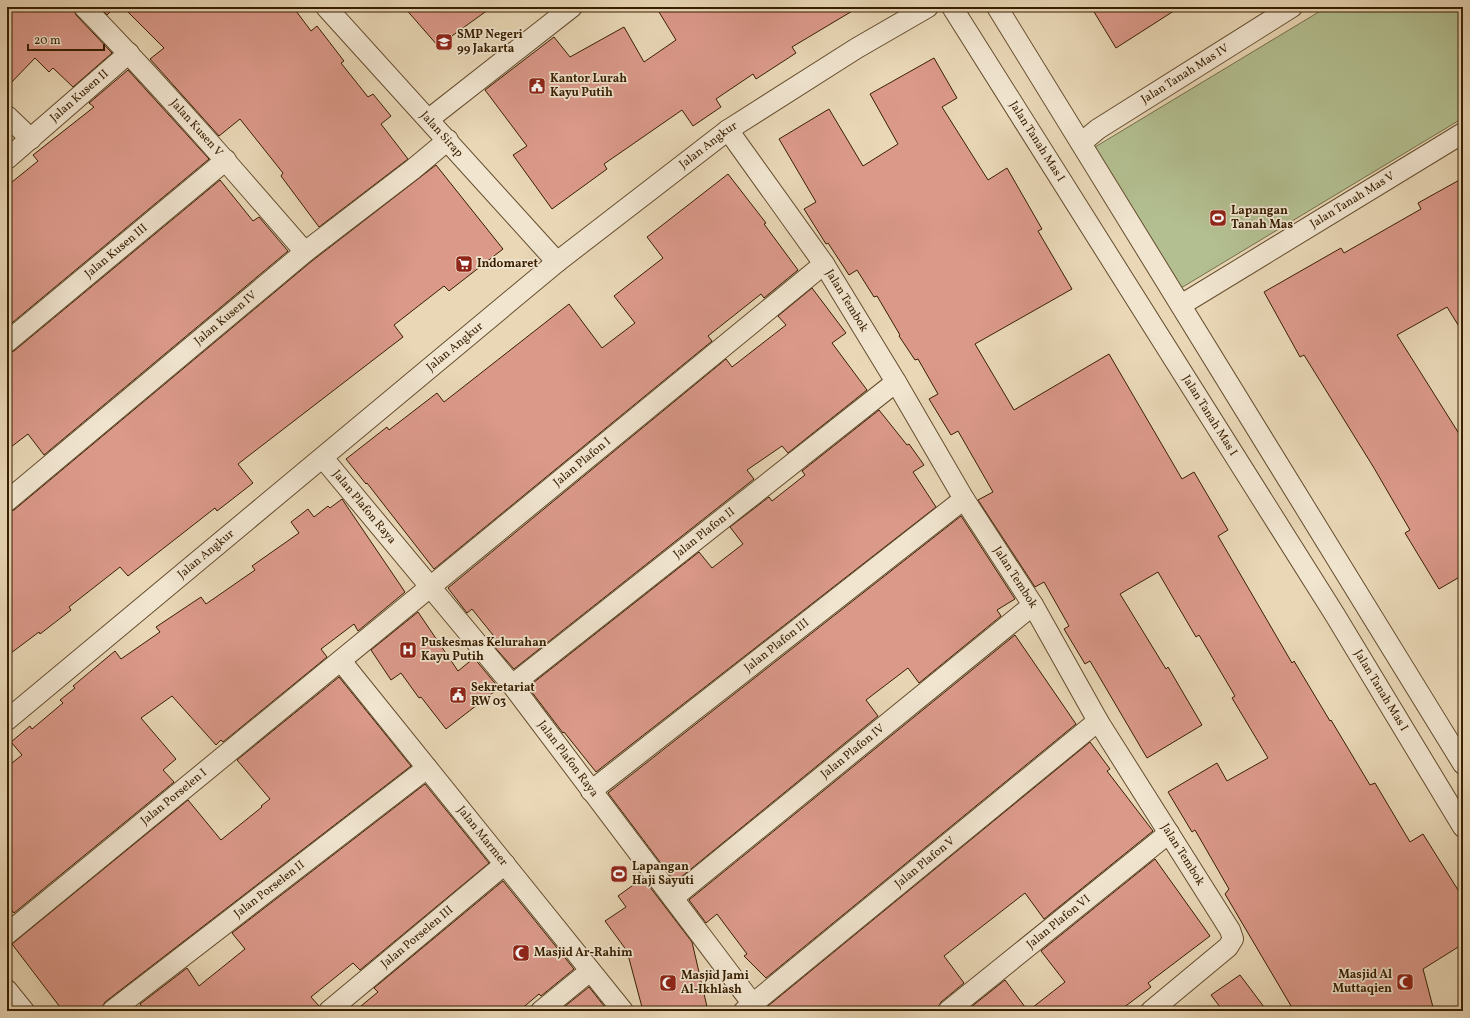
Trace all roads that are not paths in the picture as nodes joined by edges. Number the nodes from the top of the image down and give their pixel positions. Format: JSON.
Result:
{"nodes":[{"id":1,"x":84,"y":7,"type":"edge"},
{"id":2,"x":326,"y":7,"type":"edge"},
{"id":3,"x":572,"y":7,"type":"edge"},
{"id":4,"x":928,"y":7,"type":"edge"},
{"id":5,"x":952,"y":7,"type":"edge"},
{"id":6,"x":997,"y":7,"type":"edge"},
{"id":7,"x":1292,"y":7,"type":"edge"},
{"id":8,"x":129,"y":53,"type":"junction"},
{"id":9,"x":7,"y":116,"type":"edge"},
{"id":10,"x":429,"y":119,"type":"junction"},
{"id":11,"x":728,"y":130,"type":"junction"},
{"id":12,"x":1463,"y":133,"type":"edge"},
{"id":13,"x":31,"y":139,"type":"junction"},
{"id":14,"x":448,"y":140,"type":"junction"},
{"id":15,"x":1081,"y":143,"type":"junction"},
{"id":16,"x":7,"y":159,"type":"edge"},
{"id":17,"x":226,"y":160,"type":"junction"},
{"id":18,"x":305,"y":252,"type":"junction"},
{"id":19,"x":557,"y":262,"type":"junction"},
{"id":20,"x":824,"y":264,"type":"junction"},
{"id":21,"x":1181,"y":305,"type":"junction"},
{"id":22,"x":7,"y":342,"type":"edge"},
{"id":23,"x":896,"y":382,"type":"junction"},
{"id":24,"x":323,"y":458,"type":"junction"},
{"id":25,"x":964,"y":499,"type":"junction"},
{"id":26,"x":7,"y":501,"type":"edge"},
{"id":27,"x":430,"y":587,"type":"junction"},
{"id":28,"x":1033,"y":605,"type":"junction"},
{"id":29,"x":341,"y":661,"type":"junction"},
{"id":30,"x":512,"y":685,"type":"junction"},
{"id":31,"x":7,"y":720,"type":"edge"},
{"id":32,"x":1098,"y":721,"type":"junction"},
{"id":33,"x":1463,"y":764,"type":"edge"},
{"id":34,"x":427,"y":768,"type":"junction"},
{"id":35,"x":591,"y":791,"type":"junction"},
{"id":36,"x":1463,"y":827,"type":"edge"},
{"id":37,"x":1169,"y":833,"type":"junction"},
{"id":38,"x":505,"y":864,"type":"junction"},
{"id":39,"x":673,"y":898,"type":"junction"},
{"id":40,"x":7,"y":934,"type":"edge"},
{"id":41,"x":590,"y":971,"type":"junction"},
{"id":42,"x":7,"y":990,"type":"edge"},
{"id":43,"x":752,"y":1009,"type":"edge"},
{"id":44,"x":24,"y":1011,"type":"edge"},
{"id":45,"x":112,"y":1011,"type":"edge"},
{"id":46,"x":329,"y":1011,"type":"edge"},
{"id":47,"x":541,"y":1011,"type":"edge"},
{"id":48,"x":623,"y":1011,"type":"edge"},
{"id":49,"x":948,"y":1011,"type":"edge"},
{"id":50,"x":1151,"y":1011,"type":"edge"}],
"edges":[{"from":1,"to":8,"type":"street","name":"Jalan Kusen V"},
{"from":2,"to":10,"type":"street","name":"Jalan Sirap"},
{"from":3,"to":10,"type":"street"},
{"from":4,"to":11,"type":"street","name":"Jalan Angkur"},
{"from":5,"to":36,"type":"street","name":"Jalan Tanah Mas I"},
{"from":6,"to":15,"type":"street"},
{"from":7,"to":15,"type":"street","name":"Jalan Tanah Mas IV"},
{"from":8,"to":13,"type":"street","name":"Jalan Kusen II"},
{"from":8,"to":17,"type":"street","name":"Jalan Kusen V"},
{"from":9,"to":13,"type":"street"},
{"from":10,"to":14,"type":"street","name":"Jalan Sirap"},
{"from":11,"to":19,"type":"street","name":"Jalan Angkur"},
{"from":11,"to":20,"type":"street","name":"Jalan Tembok"},
{"from":12,"to":21,"type":"street","name":"Jalan Tanah Mas V"},
{"from":13,"to":16,"type":"street","name":"Jalan Kusen II"},
{"from":14,"to":18,"type":"street","name":"Jalan Kusen IV"},
{"from":14,"to":19,"type":"street","name":"Jalan Sirap"},
{"from":15,"to":21,"type":"street"},
{"from":17,"to":18,"type":"street","name":"Jalan Kusen V"},
{"from":17,"to":22,"type":"street","name":"Jalan Kusen III"},
{"from":18,"to":26,"type":"street","name":"Jalan Kusen IV"},
{"from":19,"to":24,"type":"street","name":"Jalan Angkur"},
{"from":20,"to":23,"type":"street","name":"Jalan Tembok"},
{"from":20,"to":27,"type":"street","name":"Jalan Plafon I"},
{"from":21,"to":33,"type":"street"},
{"from":23,"to":25,"type":"street","name":"Jalan Tembok"},
{"from":23,"to":30,"type":"street","name":"Jalan Plafon II"},
{"from":24,"to":27,"type":"street","name":"Jalan Plafon Raya"},
{"from":24,"to":31,"type":"street","name":"Jalan Angkur"},
{"from":25,"to":28,"type":"street","name":"Jalan Tembok"},
{"from":25,"to":35,"type":"street","name":"Jalan Plafon III"},
{"from":27,"to":29,"type":"street","name":"Jalan Plafon I"},
{"from":27,"to":30,"type":"street","name":"Jalan Plafon Raya"},
{"from":28,"to":32,"type":"street","name":"Jalan Tembok"},
{"from":28,"to":39,"type":"street","name":"Jalan Plafon IV"},
{"from":29,"to":34,"type":"street","name":"Jalan Marmer"},
{"from":29,"to":40,"type":"street","name":"Jalan Porselen I"},
{"from":30,"to":35,"type":"street","name":"Jalan Plafon Raya"},
{"from":32,"to":37,"type":"street","name":"Jalan Tembok"},
{"from":32,"to":43,"type":"street","name":"Jalan Plafon V"},
{"from":34,"to":38,"type":"street","name":"Jalan Marmer"},
{"from":34,"to":45,"type":"street","name":"Jalan Porselen II"},
{"from":35,"to":39,"type":"street","name":"Jalan Plafon Raya"},
{"from":37,"to":49,"type":"street","name":"Jalan Plafon VI"},
{"from":37,"to":50,"type":"street","name":"Jalan Tembok"},
{"from":38,"to":41,"type":"street","name":"Jalan Marmer"},
{"from":38,"to":46,"type":"street","name":"Jalan Porselen III"},
{"from":39,"to":43,"type":"street","name":"Jalan Plafon Raya"},
{"from":41,"to":47,"type":"street"},
{"from":41,"to":48,"type":"street","name":"Jalan Marmer"},
{"from":42,"to":44,"type":"street"}]}
